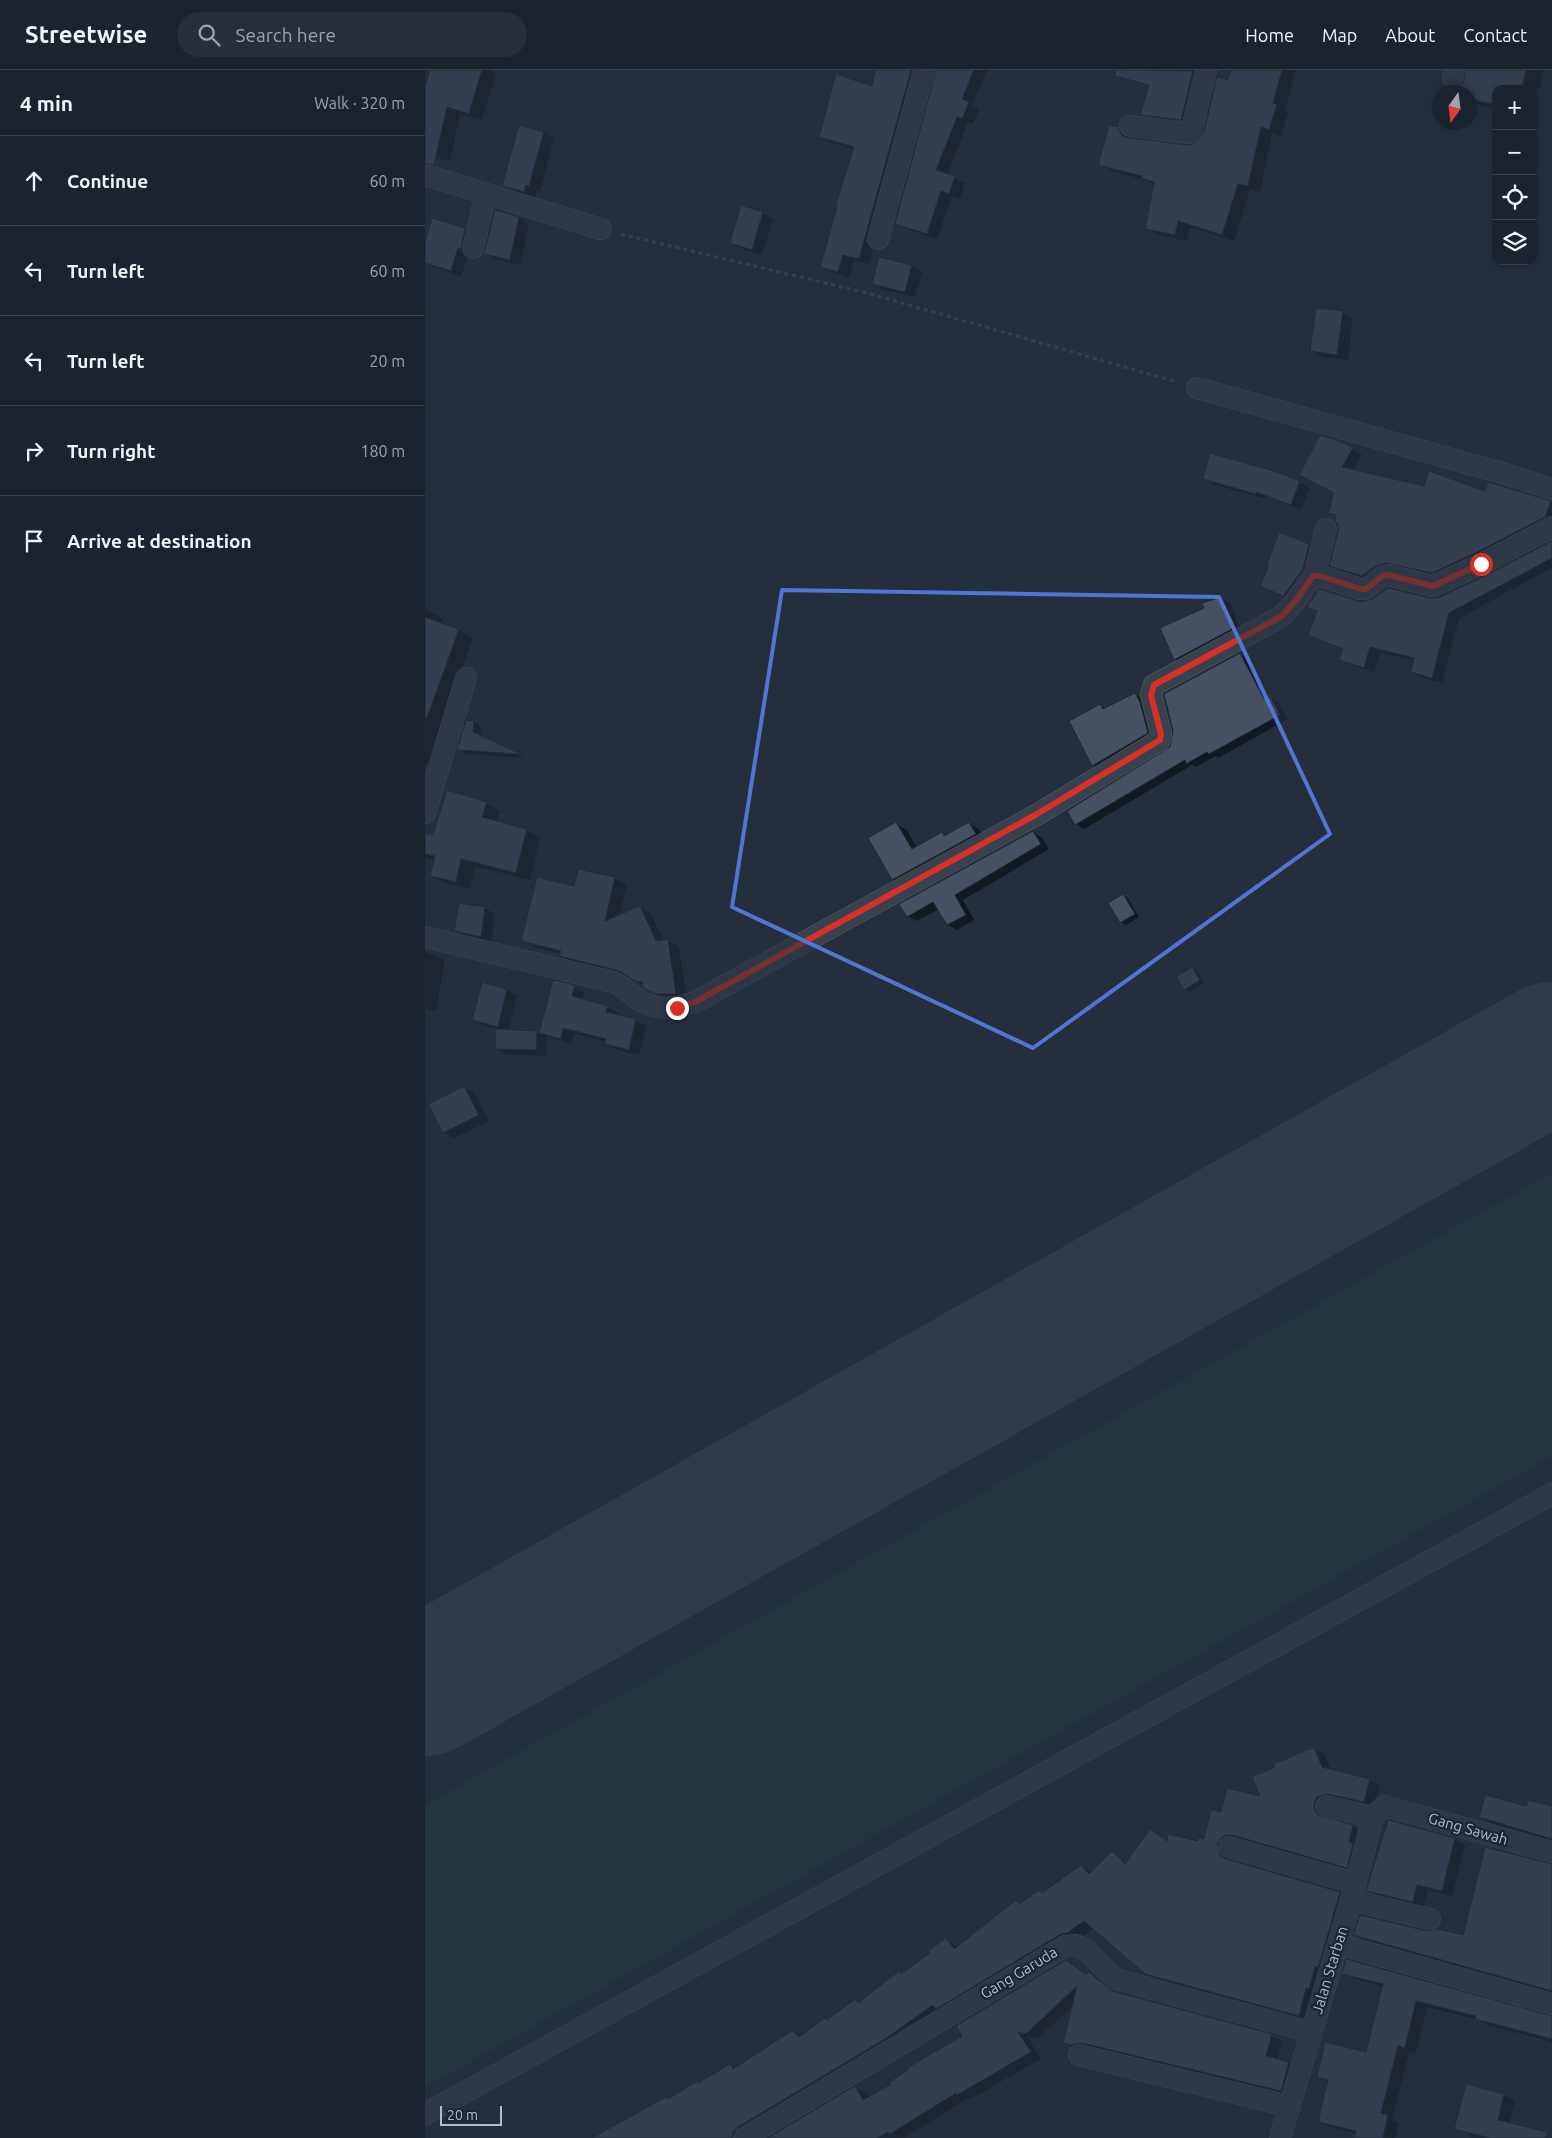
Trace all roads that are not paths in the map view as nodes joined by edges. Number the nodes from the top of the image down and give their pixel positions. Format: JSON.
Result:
{"nodes":[{"id":1,"x":924,"y":70,"type":"edge"},
{"id":2,"x":1206,"y":70,"type":"edge"},
{"id":3,"x":1131,"y":126,"type":"dead end"},
{"id":4,"x":425,"y":175,"type":"edge"},
{"id":5,"x":486,"y":194,"type":"junction"},
{"id":6,"x":601,"y":229,"type":"road end"},
{"id":7,"x":878,"y":239,"type":"dead end"},
{"id":8,"x":473,"y":248,"type":"dead end"},
{"id":9,"x":1197,"y":388,"type":"road end"},
{"id":10,"x":1552,"y":489,"type":"edge"},
{"id":11,"x":1552,"y":527,"type":"edge"},
{"id":12,"x":1326,"y":529,"type":"dead end"},
{"id":13,"x":1314,"y":576,"type":"junction"},
{"id":14,"x":466,"y":678,"type":"dead end"},
{"id":15,"x":425,"y":813,"type":"edge"},
{"id":16,"x":425,"y":937,"type":"edge"},
{"id":17,"x":1552,"y":1494,"type":"edge"},
{"id":18,"x":1326,"y":1806,"type":"dead end"},
{"id":19,"x":1379,"y":1812,"type":"junction"},
{"id":20,"x":1229,"y":1846,"type":"dead end"},
{"id":21,"x":1552,"y":1852,"type":"edge"},
{"id":22,"x":1353,"y":1891,"type":"junction"},
{"id":23,"x":1430,"y":1919,"type":"dead end"},
{"id":24,"x":1338,"y":1944,"type":"junction"},
{"id":25,"x":1552,"y":2004,"type":"edge"},
{"id":26,"x":1311,"y":2032,"type":"junction"},
{"id":27,"x":1079,"y":2055,"type":"dead end"},
{"id":28,"x":1289,"y":2106,"type":"junction"},
{"id":29,"x":425,"y":2114,"type":"edge"},
{"id":30,"x":744,"y":2138,"type":"edge"},
{"id":31,"x":1280,"y":2138,"type":"edge"}],
"edges":[{"from":1,"to":7,"type":"street"},
{"from":2,"to":3,"type":"street"},
{"from":4,"to":5,"type":"street"},
{"from":5,"to":6,"type":"street"},
{"from":5,"to":8,"type":"street"},
{"from":9,"to":10,"type":"street"},
{"from":11,"to":13,"type":"street"},
{"from":12,"to":13,"type":"street"},
{"from":13,"to":16,"type":"street"},
{"from":14,"to":15,"type":"street"},
{"from":17,"to":29,"type":"street"},
{"from":18,"to":19,"type":"street","name":"Gang Sawah"},
{"from":19,"to":21,"type":"street","name":"Gang Sawah"},
{"from":19,"to":22,"type":"street","name":"Jalan Starban"},
{"from":20,"to":22,"type":"street"},
{"from":22,"to":23,"type":"street"},
{"from":22,"to":24,"type":"street","name":"Jalan Starban"},
{"from":24,"to":25,"type":"street"},
{"from":24,"to":26,"type":"street","name":"Jalan Starban"},
{"from":26,"to":28,"type":"street","name":"Jalan Starban"},
{"from":26,"to":30,"type":"street","name":"Gang Garuda"},
{"from":27,"to":28,"type":"street"},
{"from":28,"to":31,"type":"street","name":"Jalan Starban"}]}
